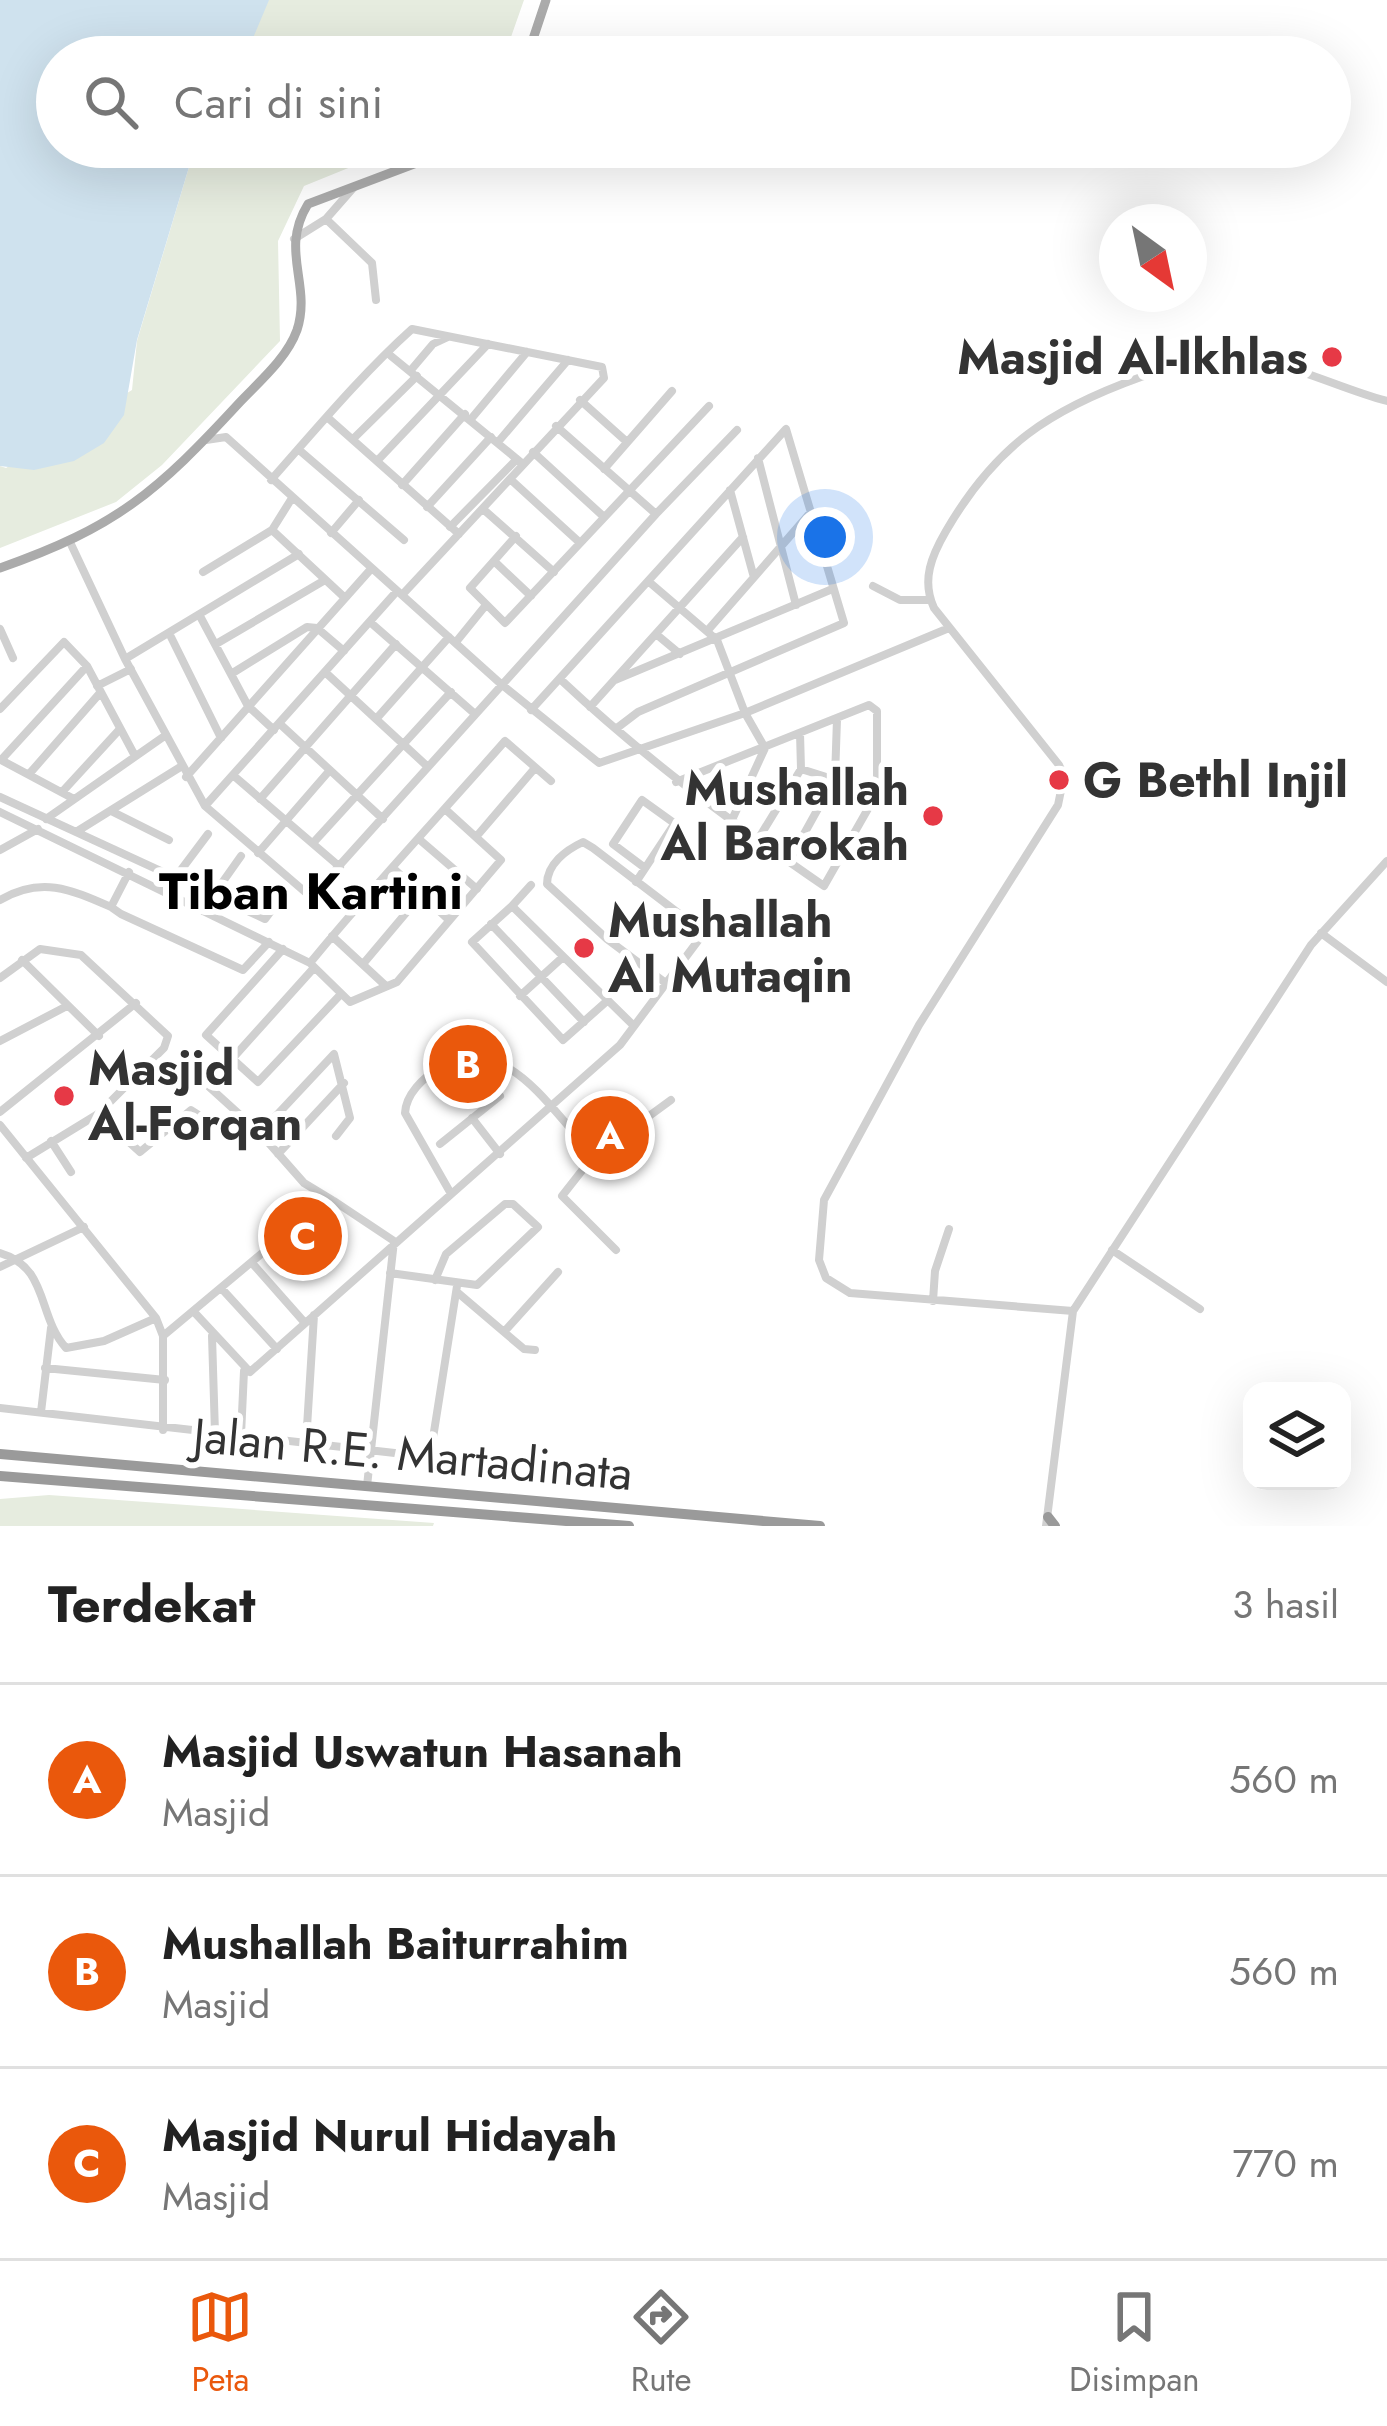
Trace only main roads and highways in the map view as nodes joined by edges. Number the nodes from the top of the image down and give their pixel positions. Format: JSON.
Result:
{"nodes":[{"id":1,"x":546,"y":0,"type":"edge"},
{"id":2,"x":534,"y":36,"type":"edge"},
{"id":3,"x":398,"y":168,"type":"edge"},
{"id":4,"x":0,"y":568,"type":"edge"},
{"id":5,"x":0,"y":1454,"type":"edge"},
{"id":6,"x":209,"y":1472,"type":"junction"},
{"id":7,"x":0,"y":1476,"type":"edge"},
{"id":8,"x":208,"y":1489,"type":"junction"},
{"id":9,"x":599,"y":1525,"type":"edge"},
{"id":10,"x":629,"y":1526,"type":"edge"},
{"id":11,"x":820,"y":1526,"type":"edge"}],
"edges":[{"from":1,"to":2,"type":"main road"},
{"from":3,"to":4,"type":"main road"},
{"from":5,"to":6,"type":"highway","name":"Jalan R.E. Martadinata"},
{"from":6,"to":8,"type":"highway"},
{"from":6,"to":11,"type":"highway","name":"Jalan R.E. Martadinata"},
{"from":7,"to":8,"type":"highway","name":"Jalan R.E. Martadinata"},
{"from":8,"to":9,"type":"highway","name":"Jalan R.E. Martadinata"},
{"from":9,"to":10,"type":"highway","name":"Jalan R.E. Martadinata"}]}
